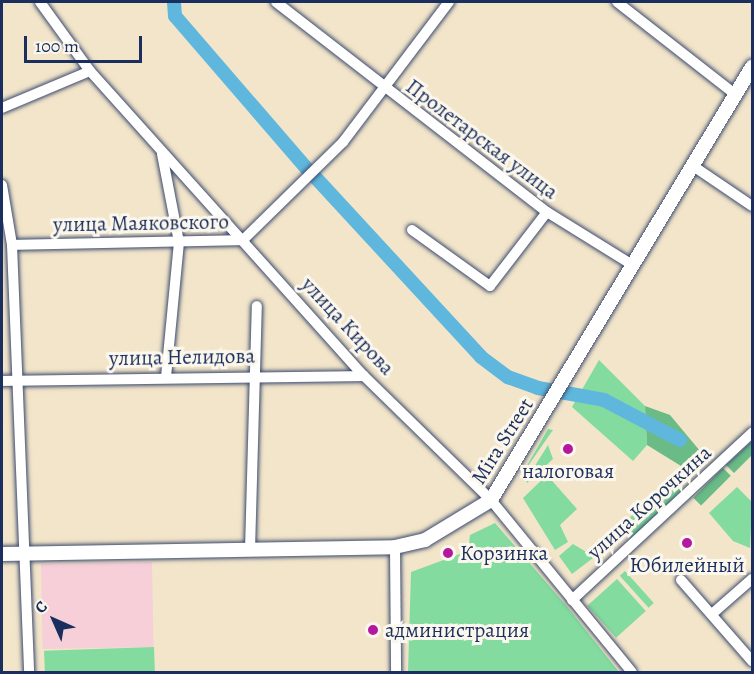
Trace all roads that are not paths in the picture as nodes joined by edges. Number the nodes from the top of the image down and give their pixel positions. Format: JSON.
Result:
{"nodes":[{"id":1,"x":276,"y":2,"type":"edge"},
{"id":2,"x":289,"y":2,"type":"edge"},
{"id":3,"x":448,"y":2,"type":"edge"},
{"id":4,"x":617,"y":2,"type":"edge"},
{"id":5,"x":45,"y":3,"type":"edge"},
{"id":6,"x":318,"y":30,"type":"junction"},
{"id":7,"x":753,"y":67,"type":"edge"},
{"id":8,"x":90,"y":71,"type":"junction"},
{"id":9,"x":382,"y":89,"type":"junction"},
{"id":10,"x":736,"y":94,"type":"junction"},
{"id":11,"x":2,"y":108,"type":"edge"},
{"id":12,"x":162,"y":153,"type":"junction"},
{"id":13,"x":693,"y":166,"type":"junction"},
{"id":14,"x":2,"y":184,"type":"edge"},
{"id":15,"x":753,"y":206,"type":"edge"},
{"id":16,"x":547,"y":212,"type":"junction"},
{"id":17,"x":412,"y":230,"type":"dead end"},
{"id":18,"x":243,"y":240,"type":"junction"},
{"id":19,"x":179,"y":242,"type":"junction"},
{"id":20,"x":12,"y":245,"type":"junction"},
{"id":21,"x":634,"y":266,"type":"junction"},
{"id":22,"x":257,"y":306,"type":"dead end"},
{"id":23,"x":258,"y":374,"type":"junction"},
{"id":24,"x":364,"y":376,"type":"junction"},
{"id":25,"x":166,"y":377,"type":"junction"},
{"id":26,"x":2,"y":381,"type":"edge"},
{"id":27,"x":13,"y":381,"type":"junction"},
{"id":28,"x":753,"y":434,"type":"edge"},
{"id":29,"x":491,"y":500,"type":"junction"},
{"id":30,"x":394,"y":547,"type":"junction"},
{"id":31,"x":250,"y":550,"type":"junction"},
{"id":32,"x":2,"y":554,"type":"edge"},
{"id":33,"x":25,"y":554,"type":"junction"},
{"id":34,"x":753,"y":579,"type":"edge"},
{"id":35,"x":681,"y":580,"type":"dead end"},
{"id":36,"x":572,"y":600,"type":"junction"},
{"id":37,"x":712,"y":614,"type":"junction"},
{"id":38,"x":753,"y":661,"type":"edge"},
{"id":39,"x":29,"y":672,"type":"edge"},
{"id":40,"x":396,"y":672,"type":"edge"},
{"id":41,"x":632,"y":672,"type":"edge"}],
"edges":[{"from":1,"to":6,"type":"street","name":"Пролетарская улица"},
{"from":2,"to":6,"type":"street","name":"Пролетарская улица"},
{"from":3,"to":9,"type":"street","name":"улица Маяковского"},
{"from":4,"to":10,"type":"street"},
{"from":5,"to":8,"type":"street","name":"улица Кирова"},
{"from":6,"to":9,"type":"street","name":"Пролетарская улица"},
{"from":7,"to":10,"type":"main road","name":"Mira Street"},
{"from":8,"to":11,"type":"street"},
{"from":8,"to":12,"type":"street","name":"улица Кирова"},
{"from":9,"to":16,"type":"street","name":"Пролетарская улица"},
{"from":9,"to":18,"type":"street","name":"улица Маяковского"},
{"from":10,"to":13,"type":"main road","name":"Mira Street"},
{"from":12,"to":18,"type":"street","name":"улица Кирова"},
{"from":12,"to":19,"type":"street"},
{"from":13,"to":15,"type":"street"},
{"from":13,"to":21,"type":"main road","name":"Mira Street"},
{"from":14,"to":20,"type":"street"},
{"from":16,"to":17,"type":"street"},
{"from":16,"to":21,"type":"street","name":"Пролетарская улица"},
{"from":18,"to":19,"type":"street","name":"улица Маяковского"},
{"from":18,"to":24,"type":"street","name":"улица Кирова"},
{"from":19,"to":20,"type":"street","name":"улица Маяковского"},
{"from":19,"to":25,"type":"street"},
{"from":20,"to":27,"type":"street"},
{"from":21,"to":29,"type":"main road","name":"Mira Street"},
{"from":22,"to":23,"type":"street"},
{"from":23,"to":24,"type":"street","name":"улица Нелидова"},
{"from":23,"to":25,"type":"street","name":"улица Нелидова"},
{"from":23,"to":31,"type":"street"},
{"from":24,"to":29,"type":"street","name":"улица Кирова"},
{"from":25,"to":27,"type":"street","name":"улица Нелидова"},
{"from":26,"to":27,"type":"street","name":"улица Нелидова"},
{"from":27,"to":33,"type":"street"},
{"from":28,"to":36,"type":"street","name":"улица Корочкина"},
{"from":29,"to":30,"type":"main road","name":"Mira Street"},
{"from":29,"to":36,"type":"street","name":"улица Кирова"},
{"from":30,"to":31,"type":"main road","name":"Mira Street"},
{"from":30,"to":40,"type":"street"},
{"from":31,"to":33,"type":"main road","name":"Mira Street"},
{"from":32,"to":33,"type":"main road","name":"Mira Street"},
{"from":33,"to":39,"type":"street"},
{"from":34,"to":37,"type":"street"},
{"from":35,"to":37,"type":"street"},
{"from":36,"to":41,"type":"street","name":"улица Кирова"},
{"from":37,"to":38,"type":"street"}]}
